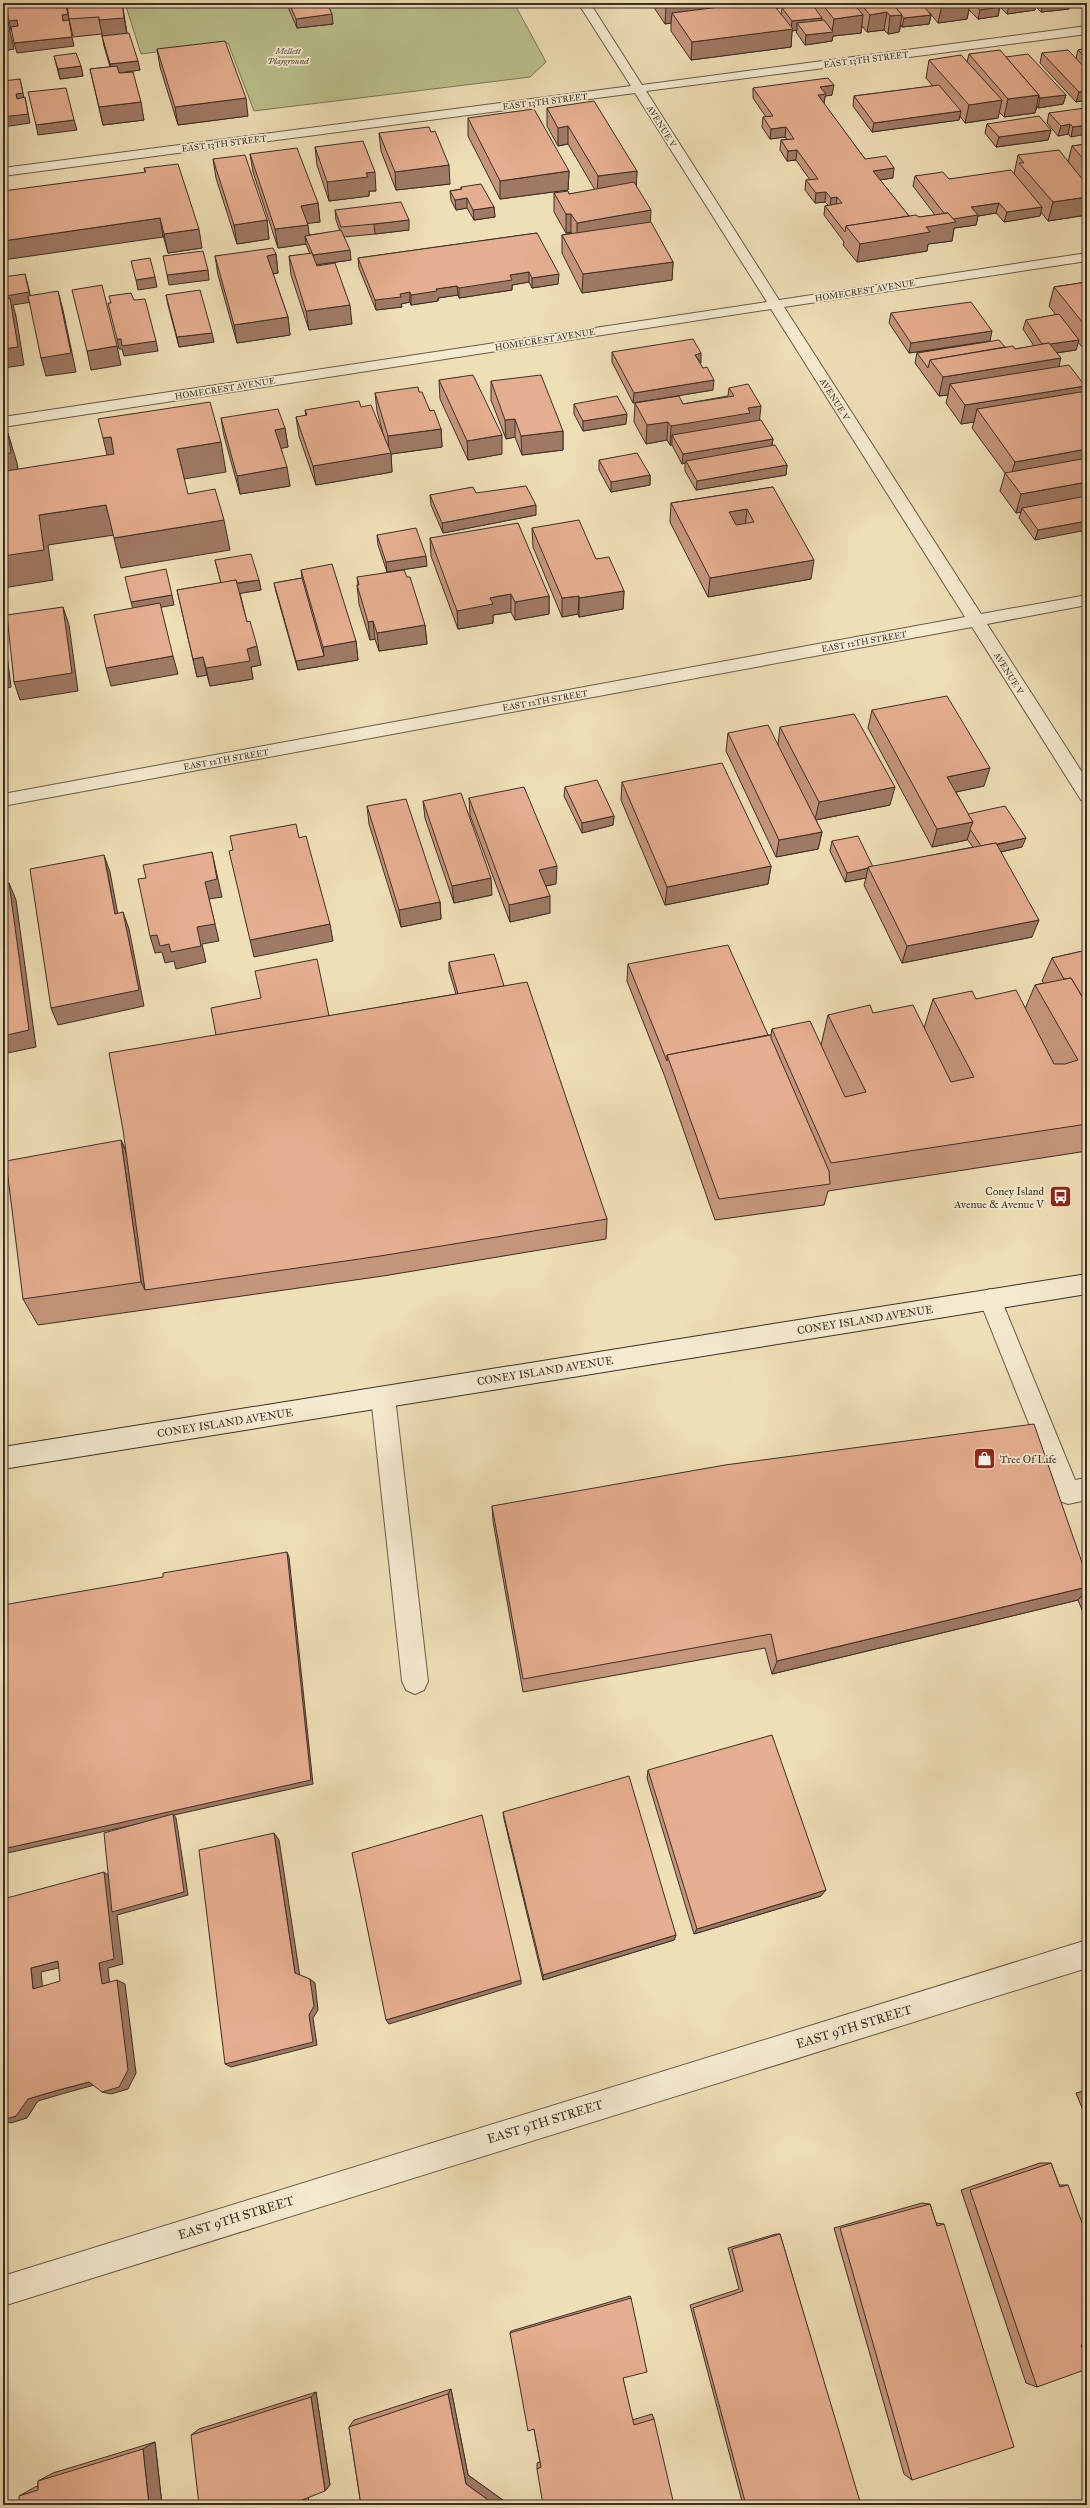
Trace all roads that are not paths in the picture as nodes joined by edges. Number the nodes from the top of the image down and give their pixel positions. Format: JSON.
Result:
{"nodes":[{"id":1,"x":584,"y":3,"type":"edge"},
{"id":2,"x":1087,"y":30,"type":"edge"},
{"id":3,"x":638,"y":89,"type":"junction"},
{"id":4,"x":3,"y":172,"type":"edge"},
{"id":5,"x":1087,"y":257,"type":"edge"},
{"id":6,"x":775,"y":304,"type":"junction"},
{"id":7,"x":3,"y":422,"type":"edge"},
{"id":8,"x":1087,"y":600,"type":"edge"},
{"id":9,"x":976,"y":620,"type":"junction"},
{"id":10,"x":1087,"y":795,"type":"edge"},
{"id":11,"x":3,"y":800,"type":"edge"},
{"id":12,"x":1087,"y":1284,"type":"edge"},
{"id":13,"x":990,"y":1299,"type":"junction"},
{"id":14,"x":383,"y":1397,"type":"junction"},
{"id":15,"x":3,"y":1458,"type":"edge"},
{"id":16,"x":1087,"y":1489,"type":"edge"},
{"id":17,"x":415,"y":1681,"type":"dead end"},
{"id":18,"x":1087,"y":1954,"type":"edge"},
{"id":19,"x":3,"y":2290,"type":"edge"}],
"edges":[{"from":1,"to":3,"type":"street","name":"AVENUE V"},
{"from":2,"to":3,"type":"street","name":"EAST 13TH STREET"},
{"from":3,"to":4,"type":"street","name":"EAST 13TH STREET"},
{"from":3,"to":6,"type":"street","name":"AVENUE V"},
{"from":5,"to":6,"type":"street","name":"HOMECREST AVENUE"},
{"from":6,"to":7,"type":"street","name":"HOMECREST AVENUE"},
{"from":6,"to":9,"type":"street","name":"AVENUE V"},
{"from":8,"to":9,"type":"street","name":"EAST 12TH STREET"},
{"from":9,"to":10,"type":"street","name":"AVENUE V"},
{"from":9,"to":11,"type":"street","name":"EAST 12TH STREET"},
{"from":12,"to":13,"type":"street","name":"CONEY ISLAND AVENUE"},
{"from":13,"to":14,"type":"street","name":"CONEY ISLAND AVENUE"},
{"from":13,"to":16,"type":"street"},
{"from":14,"to":15,"type":"street","name":"CONEY ISLAND AVENUE"},
{"from":14,"to":17,"type":"street"},
{"from":18,"to":19,"type":"street","name":"EAST 9TH STREET"}]}
